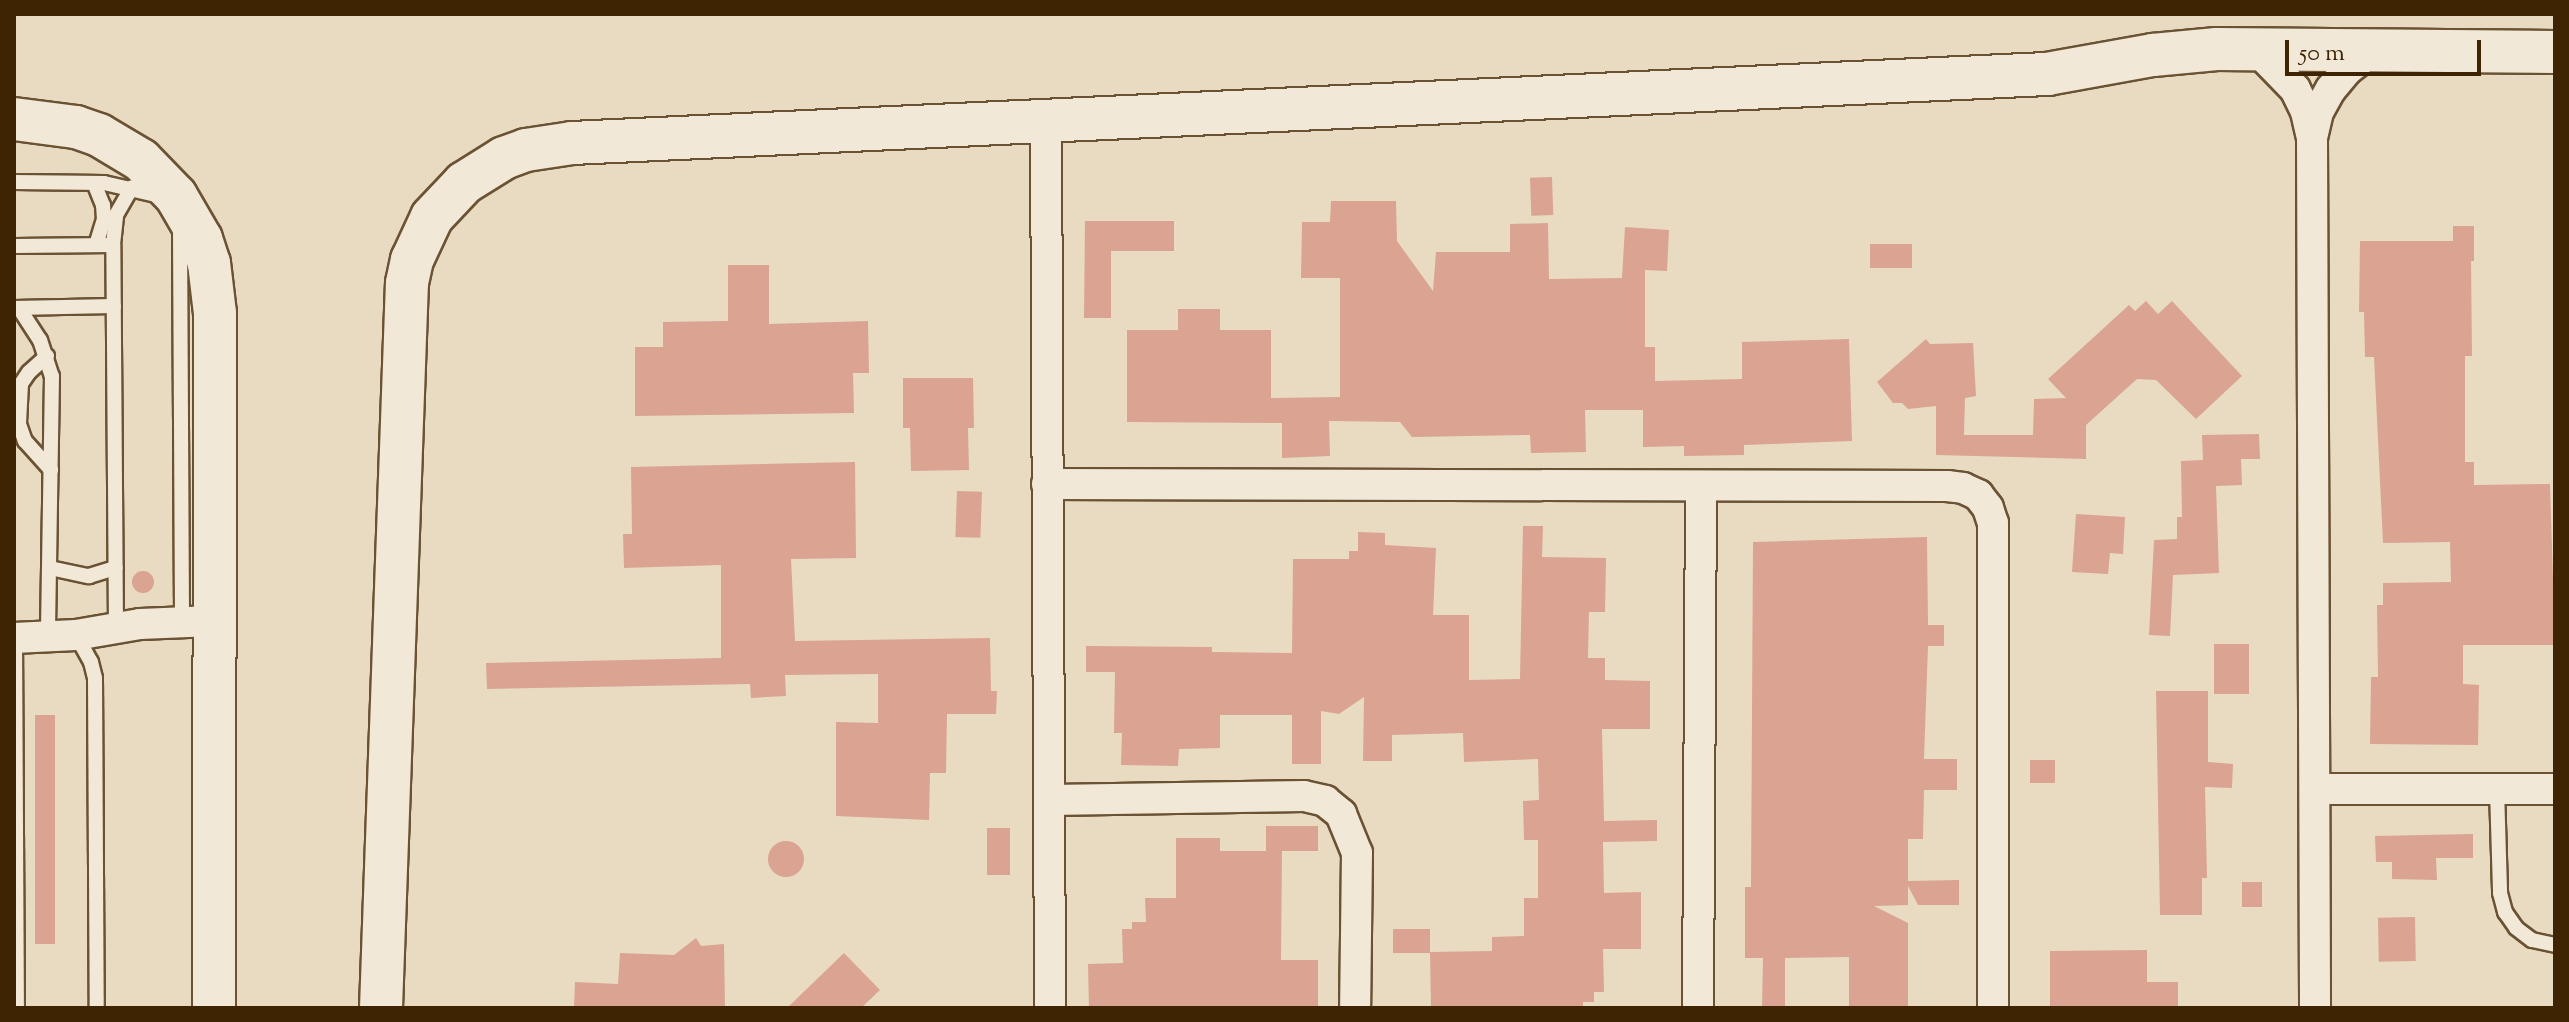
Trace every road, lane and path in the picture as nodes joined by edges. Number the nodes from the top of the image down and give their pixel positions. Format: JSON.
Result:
{"nodes":[{"id":1,"x":2258,"y":51,"type":"junction"},
{"id":2,"x":2555,"y":52,"type":"edge"},
{"id":3,"x":2369,"y":53,"type":"junction"},
{"id":4,"x":14,"y":119,"type":"edge"},
{"id":5,"x":1046,"y":123,"type":"junction"},
{"id":6,"x":2312,"y":138,"type":"junction"},
{"id":7,"x":14,"y":182,"type":"edge"},
{"id":8,"x":94,"y":183,"type":"junction"},
{"id":9,"x":132,"y":187,"type":"junction"},
{"id":10,"x":96,"y":245,"type":"junction"},
{"id":11,"x":113,"y":245,"type":"junction"},
{"id":12,"x":14,"y":246,"type":"edge"},
{"id":13,"x":114,"y":306,"type":"junction"},
{"id":14,"x":16,"y":308,"type":"edge"},
{"id":15,"x":47,"y":356,"type":"junction"},
{"id":16,"x":51,"y":470,"type":"junction"},
{"id":17,"x":1047,"y":484,"type":"junction"},
{"id":18,"x":1701,"y":487,"type":"junction"},
{"id":19,"x":50,"y":568,"type":"junction"},
{"id":20,"x":116,"y":568,"type":"junction"},
{"id":21,"x":198,"y":622,"type":"junction"},
{"id":22,"x":116,"y":628,"type":"junction"},
{"id":23,"x":62,"y":636,"type":"junction"},
{"id":24,"x":14,"y":638,"type":"edge"},
{"id":25,"x":15,"y":702,"type":"edge"},
{"id":26,"x":2317,"y":789,"type":"junction"},
{"id":27,"x":2497,"y":789,"type":"junction"},
{"id":28,"x":2555,"y":789,"type":"edge"},
{"id":29,"x":1050,"y":800,"type":"junction"},
{"id":30,"x":2555,"y":945,"type":"edge"},
{"id":31,"x":17,"y":1008,"type":"edge"},
{"id":32,"x":97,"y":1008,"type":"edge"},
{"id":33,"x":214,"y":1008,"type":"edge"},
{"id":34,"x":381,"y":1008,"type":"edge"},
{"id":35,"x":1050,"y":1008,"type":"edge"},
{"id":36,"x":1355,"y":1008,"type":"edge"},
{"id":37,"x":1698,"y":1008,"type":"edge"},
{"id":38,"x":1993,"y":1008,"type":"edge"},
{"id":39,"x":2315,"y":1008,"type":"edge"}],
"edges":[{"from":1,"to":3,"type":"main road"},
{"from":1,"to":5,"type":"main road"},
{"from":1,"to":6,"type":"street"},
{"from":2,"to":3,"type":"main road"},
{"from":3,"to":6,"type":"street"},
{"from":4,"to":21,"type":"main road"},
{"from":5,"to":17,"type":"street"},
{"from":5,"to":34,"type":"main road"},
{"from":6,"to":26,"type":"street"},
{"from":7,"to":8,"type":"lane"},
{"from":8,"to":9,"type":"lane"},
{"from":8,"to":10,"type":"lane"},
{"from":9,"to":11,"type":"lane"},
{"from":9,"to":21,"type":"lane"},
{"from":10,"to":11,"type":"lane"},
{"from":10,"to":12,"type":"lane"},
{"from":11,"to":13,"type":"lane"},
{"from":13,"to":14,"type":"lane"},
{"from":13,"to":20,"type":"lane"},
{"from":14,"to":15,"type":"lane"},
{"from":15,"to":16,"type":"lane"},
{"from":15,"to":16,"type":"lane"},
{"from":16,"to":19,"type":"lane"},
{"from":17,"to":18,"type":"street"},
{"from":17,"to":29,"type":"street"},
{"from":18,"to":37,"type":"street"},
{"from":18,"to":38,"type":"street"},
{"from":19,"to":20,"type":"lane"},
{"from":19,"to":23,"type":"lane"},
{"from":20,"to":22,"type":"lane"},
{"from":21,"to":22,"type":"street"},
{"from":21,"to":33,"type":"main road"},
{"from":22,"to":23,"type":"street"},
{"from":23,"to":24,"type":"street"},
{"from":23,"to":32,"type":"lane"},
{"from":24,"to":25,"type":"lane"},
{"from":25,"to":31,"type":"lane"},
{"from":26,"to":27,"type":"street"},
{"from":26,"to":39,"type":"street"},
{"from":27,"to":28,"type":"street"},
{"from":27,"to":30,"type":"lane"},
{"from":29,"to":35,"type":"street"},
{"from":29,"to":36,"type":"street"}]}
